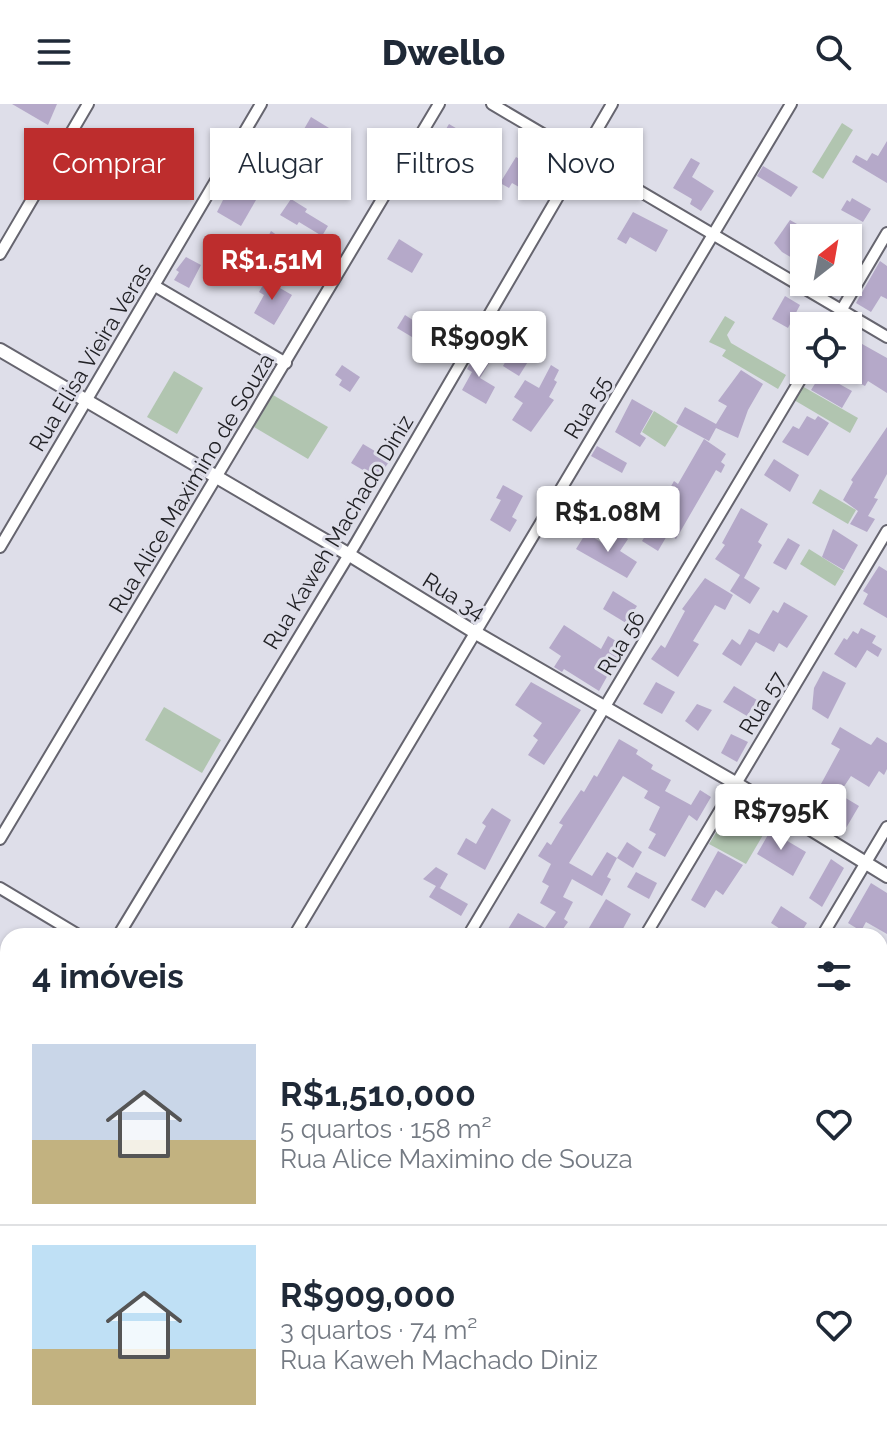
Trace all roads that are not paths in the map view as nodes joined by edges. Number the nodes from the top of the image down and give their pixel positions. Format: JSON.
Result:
{"nodes":[{"id":1,"x":88,"y":104,"type":"edge"},
{"id":2,"x":261,"y":104,"type":"edge"},
{"id":3,"x":439,"y":104,"type":"edge"},
{"id":4,"x":492,"y":104,"type":"edge"},
{"id":5,"x":612,"y":104,"type":"edge"},
{"id":6,"x":791,"y":104,"type":"edge"},
{"id":7,"x":532,"y":128,"type":"edge"},
{"id":8,"x":598,"y":128,"type":"edge"},
{"id":9,"x":643,"y":194,"type":"edge"},
{"id":10,"x":556,"y":200,"type":"edge"},
{"id":11,"x":887,"y":233,"type":"edge"},
{"id":12,"x":713,"y":235,"type":"junction"},
{"id":13,"x":0,"y":254,"type":"edge"},
{"id":14,"x":155,"y":286,"type":"junction"},
{"id":15,"x":841,"y":310,"type":"junction"},
{"id":16,"x":887,"y":337,"type":"edge"},
{"id":17,"x":0,"y":350,"type":"edge"},
{"id":18,"x":286,"y":363,"type":"junction"},
{"id":19,"x":798,"y":384,"type":"edge"},
{"id":20,"x":87,"y":402,"type":"junction"},
{"id":21,"x":218,"y":478,"type":"junction"},
{"id":22,"x":887,"y":531,"type":"edge"},
{"id":23,"x":0,"y":547,"type":"edge"},
{"id":24,"x":348,"y":554,"type":"junction"},
{"id":25,"x":476,"y":633,"type":"junction"},
{"id":26,"x":606,"y":707,"type":"junction"},
{"id":27,"x":737,"y":784,"type":"junction"},
{"id":28,"x":887,"y":827,"type":"edge"},
{"id":29,"x":0,"y":839,"type":"edge"},
{"id":30,"x":866,"y":862,"type":"junction"},
{"id":31,"x":887,"y":876,"type":"edge"},
{"id":32,"x":0,"y":888,"type":"edge"},
{"id":33,"x":67,"y":928,"type":"edge"},
{"id":34,"x":123,"y":928,"type":"edge"},
{"id":35,"x":299,"y":928,"type":"edge"},
{"id":36,"x":473,"y":928,"type":"edge"},
{"id":37,"x":650,"y":928,"type":"edge"},
{"id":38,"x":827,"y":928,"type":"edge"}],
"edges":[{"from":1,"to":13,"type":"street"},
{"from":2,"to":14,"type":"street","name":"Rua Elisa Vieira Veras"},
{"from":3,"to":18,"type":"street","name":"Rua Alice Maximino de Souza"},
{"from":4,"to":7,"type":"street"},
{"from":5,"to":8,"type":"street","name":"Rua Kaweh Machado Diniz"},
{"from":6,"to":12,"type":"street","name":"Rua 55"},
{"from":9,"to":12,"type":"street"},
{"from":10,"to":24,"type":"street","name":"Rua Kaweh Machado Diniz"},
{"from":11,"to":15,"type":"street"},
{"from":12,"to":15,"type":"street"},
{"from":12,"to":25,"type":"street","name":"Rua 55"},
{"from":14,"to":18,"type":"street"},
{"from":14,"to":20,"type":"street","name":"Rua Elisa Vieira Veras"},
{"from":15,"to":16,"type":"street"},
{"from":17,"to":20,"type":"street","name":"Rua 34"},
{"from":18,"to":21,"type":"street","name":"Rua Alice Maximino de Souza"},
{"from":19,"to":26,"type":"street","name":"Rua 56"},
{"from":20,"to":21,"type":"street","name":"Rua 34"},
{"from":20,"to":23,"type":"street","name":"Rua Elisa Vieira Veras"},
{"from":21,"to":24,"type":"street","name":"Rua 34"},
{"from":21,"to":29,"type":"street","name":"Rua Alice Maximino de Souza"},
{"from":22,"to":27,"type":"street","name":"Rua 57"},
{"from":24,"to":25,"type":"street","name":"Rua 34"},
{"from":24,"to":34,"type":"street","name":"Rua Kaweh Machado Diniz"},
{"from":25,"to":26,"type":"street","name":"Rua 34"},
{"from":25,"to":35,"type":"street","name":"Rua 55"},
{"from":26,"to":27,"type":"street","name":"Rua 34"},
{"from":26,"to":36,"type":"street","name":"Rua 56"},
{"from":27,"to":30,"type":"street","name":"Rua 34"},
{"from":27,"to":37,"type":"street","name":"Rua 57"},
{"from":28,"to":30,"type":"street"},
{"from":30,"to":31,"type":"street","name":"Rua 34"},
{"from":30,"to":38,"type":"street"},
{"from":32,"to":33,"type":"street"}]}
